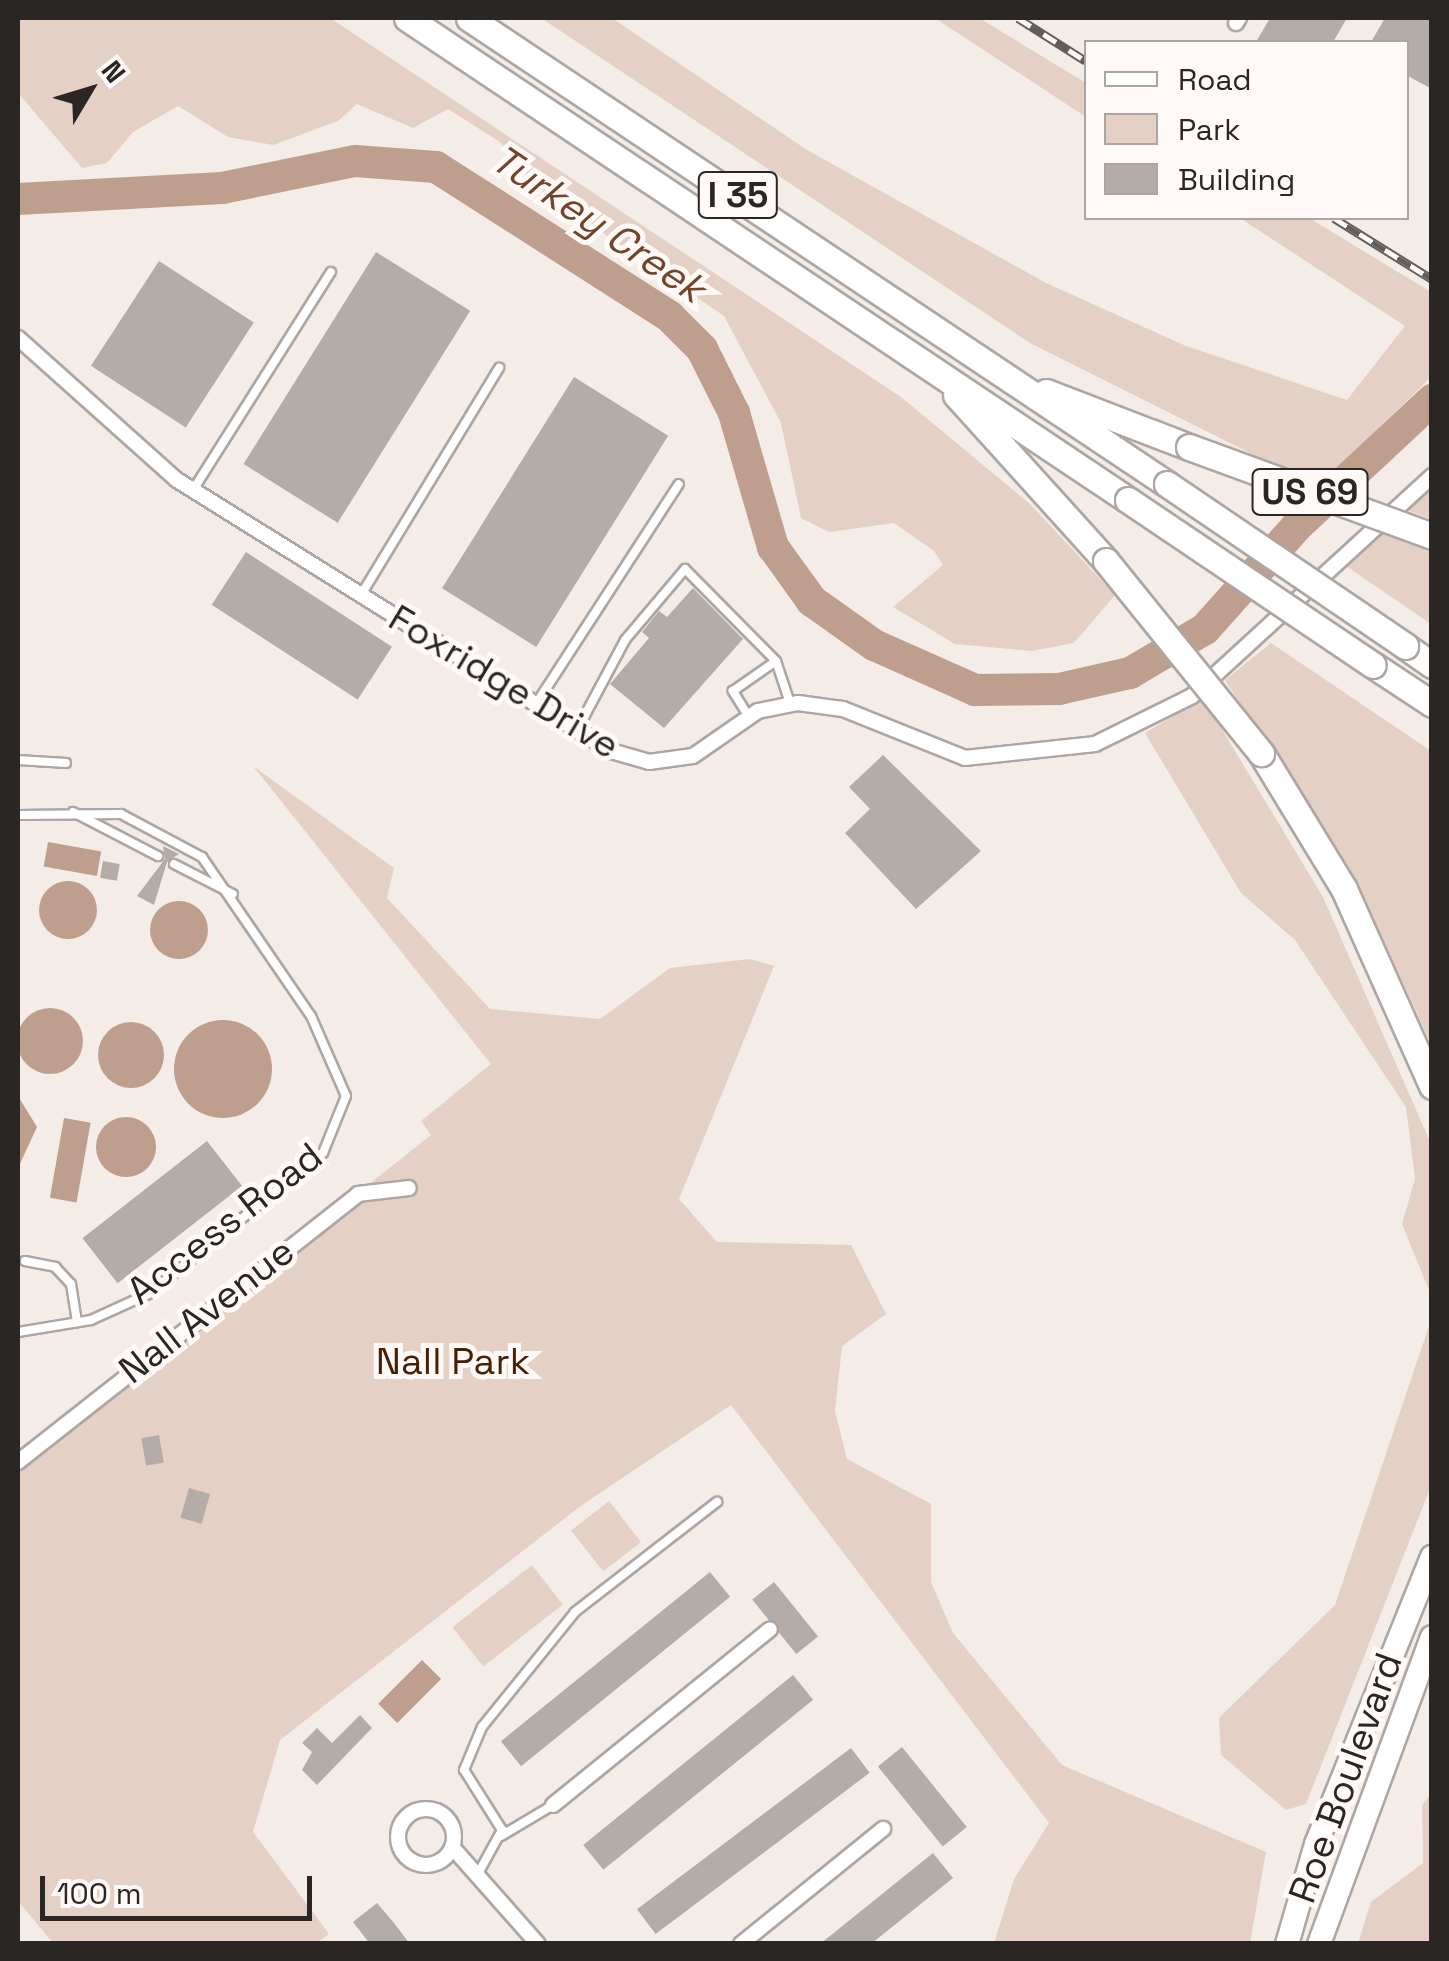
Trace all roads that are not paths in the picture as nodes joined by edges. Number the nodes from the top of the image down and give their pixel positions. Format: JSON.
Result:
{"nodes":[{"id":1,"x":408,"y":18,"type":"edge"},
{"id":2,"x":470,"y":18,"type":"edge"},
{"id":3,"x":331,"y":272,"type":"dead end"},
{"id":4,"x":18,"y":338,"type":"edge"},
{"id":5,"x":929,"y":366,"type":"junction"},
{"id":6,"x":499,"y":368,"type":"dead end"},
{"id":7,"x":1004,"y":376,"type":"junction"},
{"id":8,"x":1432,"y":476,"type":"edge"},
{"id":9,"x":679,"y":484,"type":"dead end"},
{"id":10,"x":194,"y":490,"type":"junction"},
{"id":11,"x":1432,"y":536,"type":"edge"},
{"id":12,"x":361,"y":595,"type":"junction"},
{"id":13,"x":776,"y":661,"type":"junction"},
{"id":14,"x":1432,"y":665,"type":"edge"},
{"id":15,"x":536,"y":704,"type":"junction"},
{"id":16,"x":790,"y":704,"type":"junction"},
{"id":17,"x":1432,"y":704,"type":"edge"},
{"id":18,"x":749,"y":717,"type":"junction"},
{"id":19,"x":577,"y":730,"type":"junction"},
{"id":20,"x":18,"y":760,"type":"edge"},
{"id":21,"x":66,"y":763,"type":"dead end"},
{"id":22,"x":73,"y":812,"type":"junction"},
{"id":23,"x":18,"y":816,"type":"edge"},
{"id":24,"x":158,"y":856,"type":"dead end"},
{"id":25,"x":174,"y":864,"type":"dead end"},
{"id":26,"x":238,"y":896,"type":"junction"},
{"id":27,"x":1432,"y":1086,"type":"edge"},
{"id":28,"x":409,"y":1188,"type":"dead end"},
{"id":29,"x":25,"y":1261,"type":"dead end"},
{"id":30,"x":77,"y":1322,"type":"junction"},
{"id":31,"x":18,"y":1332,"type":"edge"},
{"id":32,"x":18,"y":1462,"type":"edge"},
{"id":33,"x":716,"y":1502,"type":"dead end"},
{"id":34,"x":1432,"y":1557,"type":"edge"},
{"id":35,"x":770,"y":1629,"type":"dead end"},
{"id":36,"x":1432,"y":1637,"type":"edge"},
{"id":37,"x":553,"y":1805,"type":"joint"},
{"id":38,"x":883,"y":1829,"type":"dead end"},
{"id":39,"x":501,"y":1836,"type":"junction"},
{"id":40,"x":453,"y":1848,"type":"junction"},
{"id":41,"x":480,"y":1870,"type":"junction"},
{"id":42,"x":538,"y":1944,"type":"edge"},
{"id":43,"x":741,"y":1944,"type":"edge"},
{"id":44,"x":1287,"y":1944,"type":"edge"},
{"id":45,"x":1320,"y":1944,"type":"edge"}],
"edges":[{"from":1,"to":5,"type":"highway","number":"I 35"},
{"from":2,"to":7,"type":"highway","number":"I 35"},
{"from":3,"to":10,"type":"lane"},
{"from":4,"to":10,"type":"street","name":"Foxridge Drive"},
{"from":5,"to":17,"type":"highway","number":"I 35","bridge":true},
{"from":5,"to":27,"type":"highway","bridge":true},
{"from":6,"to":12,"type":"lane"},
{"from":7,"to":11,"type":"highway","number":"US 69","bridge":true},
{"from":7,"to":14,"type":"highway","number":"I 35","bridge":true},
{"from":8,"to":16,"type":"street","name":"Foxridge Drive"},
{"from":9,"to":15,"type":"lane"},
{"from":10,"to":12,"type":"street","name":"Foxridge Drive"},
{"from":12,"to":15,"type":"street","name":"Foxridge Drive"},
{"from":13,"to":16,"type":"lane"},
{"from":13,"to":18,"type":"lane"},
{"from":13,"to":19,"type":"lane"},
{"from":15,"to":19,"type":"street","name":"Foxridge Drive"},
{"from":16,"to":18,"type":"street","name":"Foxridge Drive"},
{"from":18,"to":19,"type":"street","name":"Foxridge Drive"},
{"from":20,"to":21,"type":"lane"},
{"from":22,"to":23,"type":"lane","name":"Access Road"},
{"from":22,"to":24,"type":"lane"},
{"from":22,"to":26,"type":"lane","name":"Access Road"},
{"from":25,"to":26,"type":"lane"},
{"from":26,"to":30,"type":"lane","name":"Access Road"},
{"from":28,"to":32,"type":"street","name":"Nall Avenue"},
{"from":29,"to":30,"type":"lane"},
{"from":30,"to":31,"type":"lane","name":"Access Road"},
{"from":33,"to":39,"type":"lane"},
{"from":34,"to":44,"type":"main road","name":"Roe Boulevard"},
{"from":35,"to":37,"type":"street"},
{"from":36,"to":45,"type":"main road","name":"Roe Boulevard"},
{"from":37,"to":39,"type":"lane"},
{"from":38,"to":43,"type":"street"},
{"from":39,"to":41,"type":"lane"},
{"from":40,"to":40,"type":"street"},
{"from":40,"to":41,"type":"street"},
{"from":41,"to":42,"type":"street"}]}
